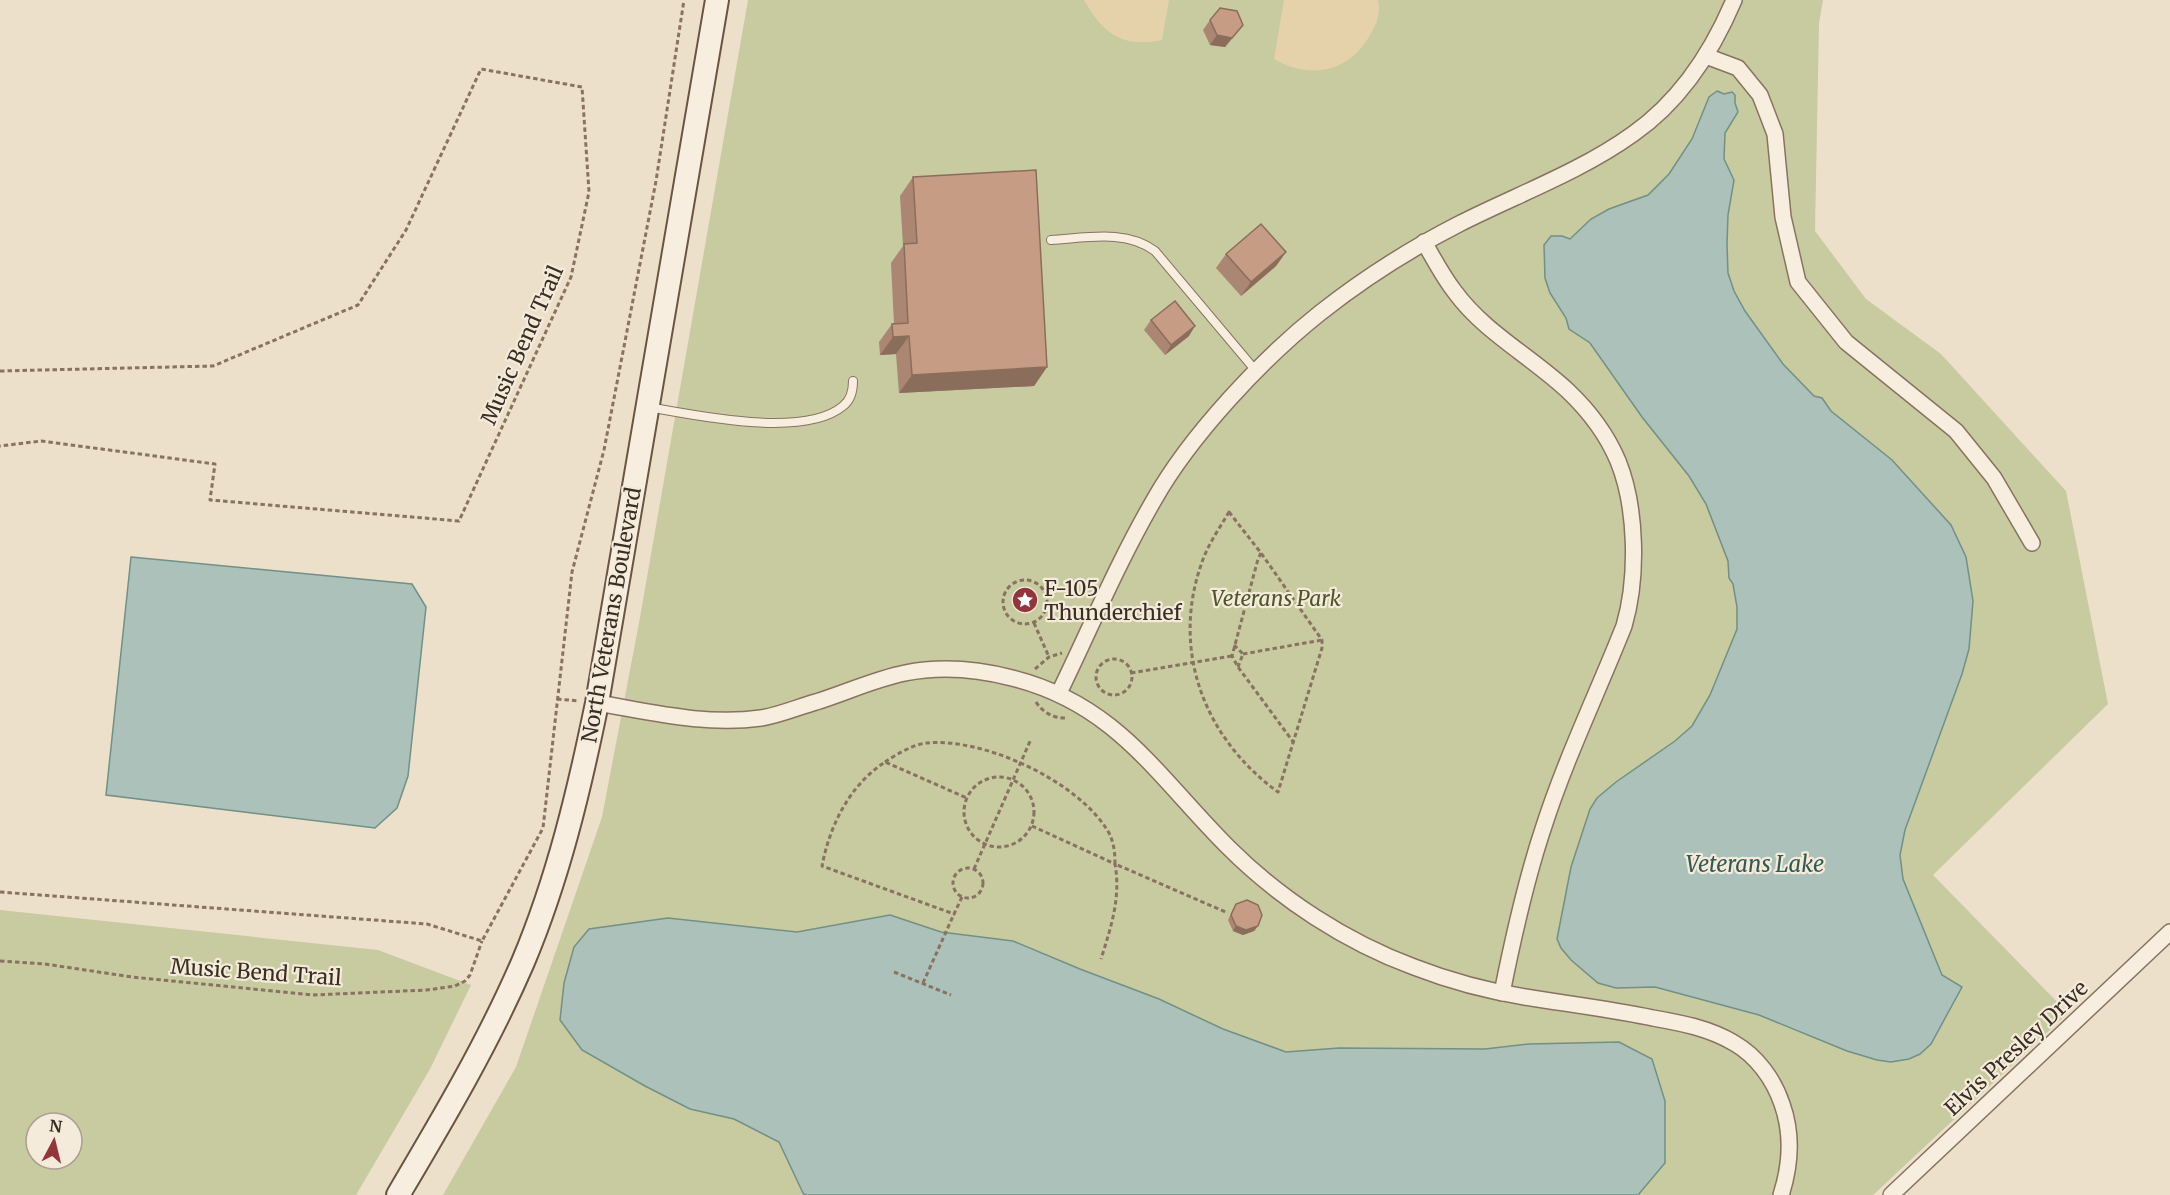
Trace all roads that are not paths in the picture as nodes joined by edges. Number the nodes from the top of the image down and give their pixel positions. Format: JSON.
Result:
{"nodes":[{"id":1,"x":717,"y":0,"type":"edge"},
{"id":2,"x":1734,"y":0,"type":"edge"},
{"id":3,"x":1706,"y":56,"type":"junction"},
{"id":4,"x":1051,"y":240,"type":"dead end"},
{"id":5,"x":1424,"y":242,"type":"junction"},
{"id":6,"x":1256,"y":372,"type":"junction"},
{"id":7,"x":854,"y":381,"type":"dead end"},
{"id":8,"x":647,"y":407,"type":"junction"},
{"id":9,"x":2032,"y":543,"type":"dead end"},
{"id":10,"x":1059,"y":693,"type":"junction"},
{"id":11,"x":597,"y":703,"type":"junction"},
{"id":12,"x":2170,"y":932,"type":"edge"},
{"id":13,"x":1502,"y":993,"type":"junction"},
{"id":14,"x":398,"y":1195,"type":"edge"},
{"id":15,"x":1781,"y":1195,"type":"edge"},
{"id":16,"x":1891,"y":1195,"type":"edge"}],
"edges":[{"from":1,"to":8,"type":"street","name":"North Veterans Boulevard"},
{"from":2,"to":3,"type":"street"},
{"from":3,"to":5,"type":"street"},
{"from":3,"to":9,"type":"street"},
{"from":4,"to":6,"type":"lane"},
{"from":5,"to":6,"type":"street"},
{"from":5,"to":13,"type":"street"},
{"from":6,"to":10,"type":"street"},
{"from":7,"to":8,"type":"lane"},
{"from":8,"to":11,"type":"street","name":"North Veterans Boulevard"},
{"from":10,"to":11,"type":"street"},
{"from":10,"to":13,"type":"street"},
{"from":11,"to":14,"type":"street","name":"North Veterans Boulevard"},
{"from":12,"to":16,"type":"street","name":"Elvis Presley Drive"},
{"from":13,"to":15,"type":"street"}]}
